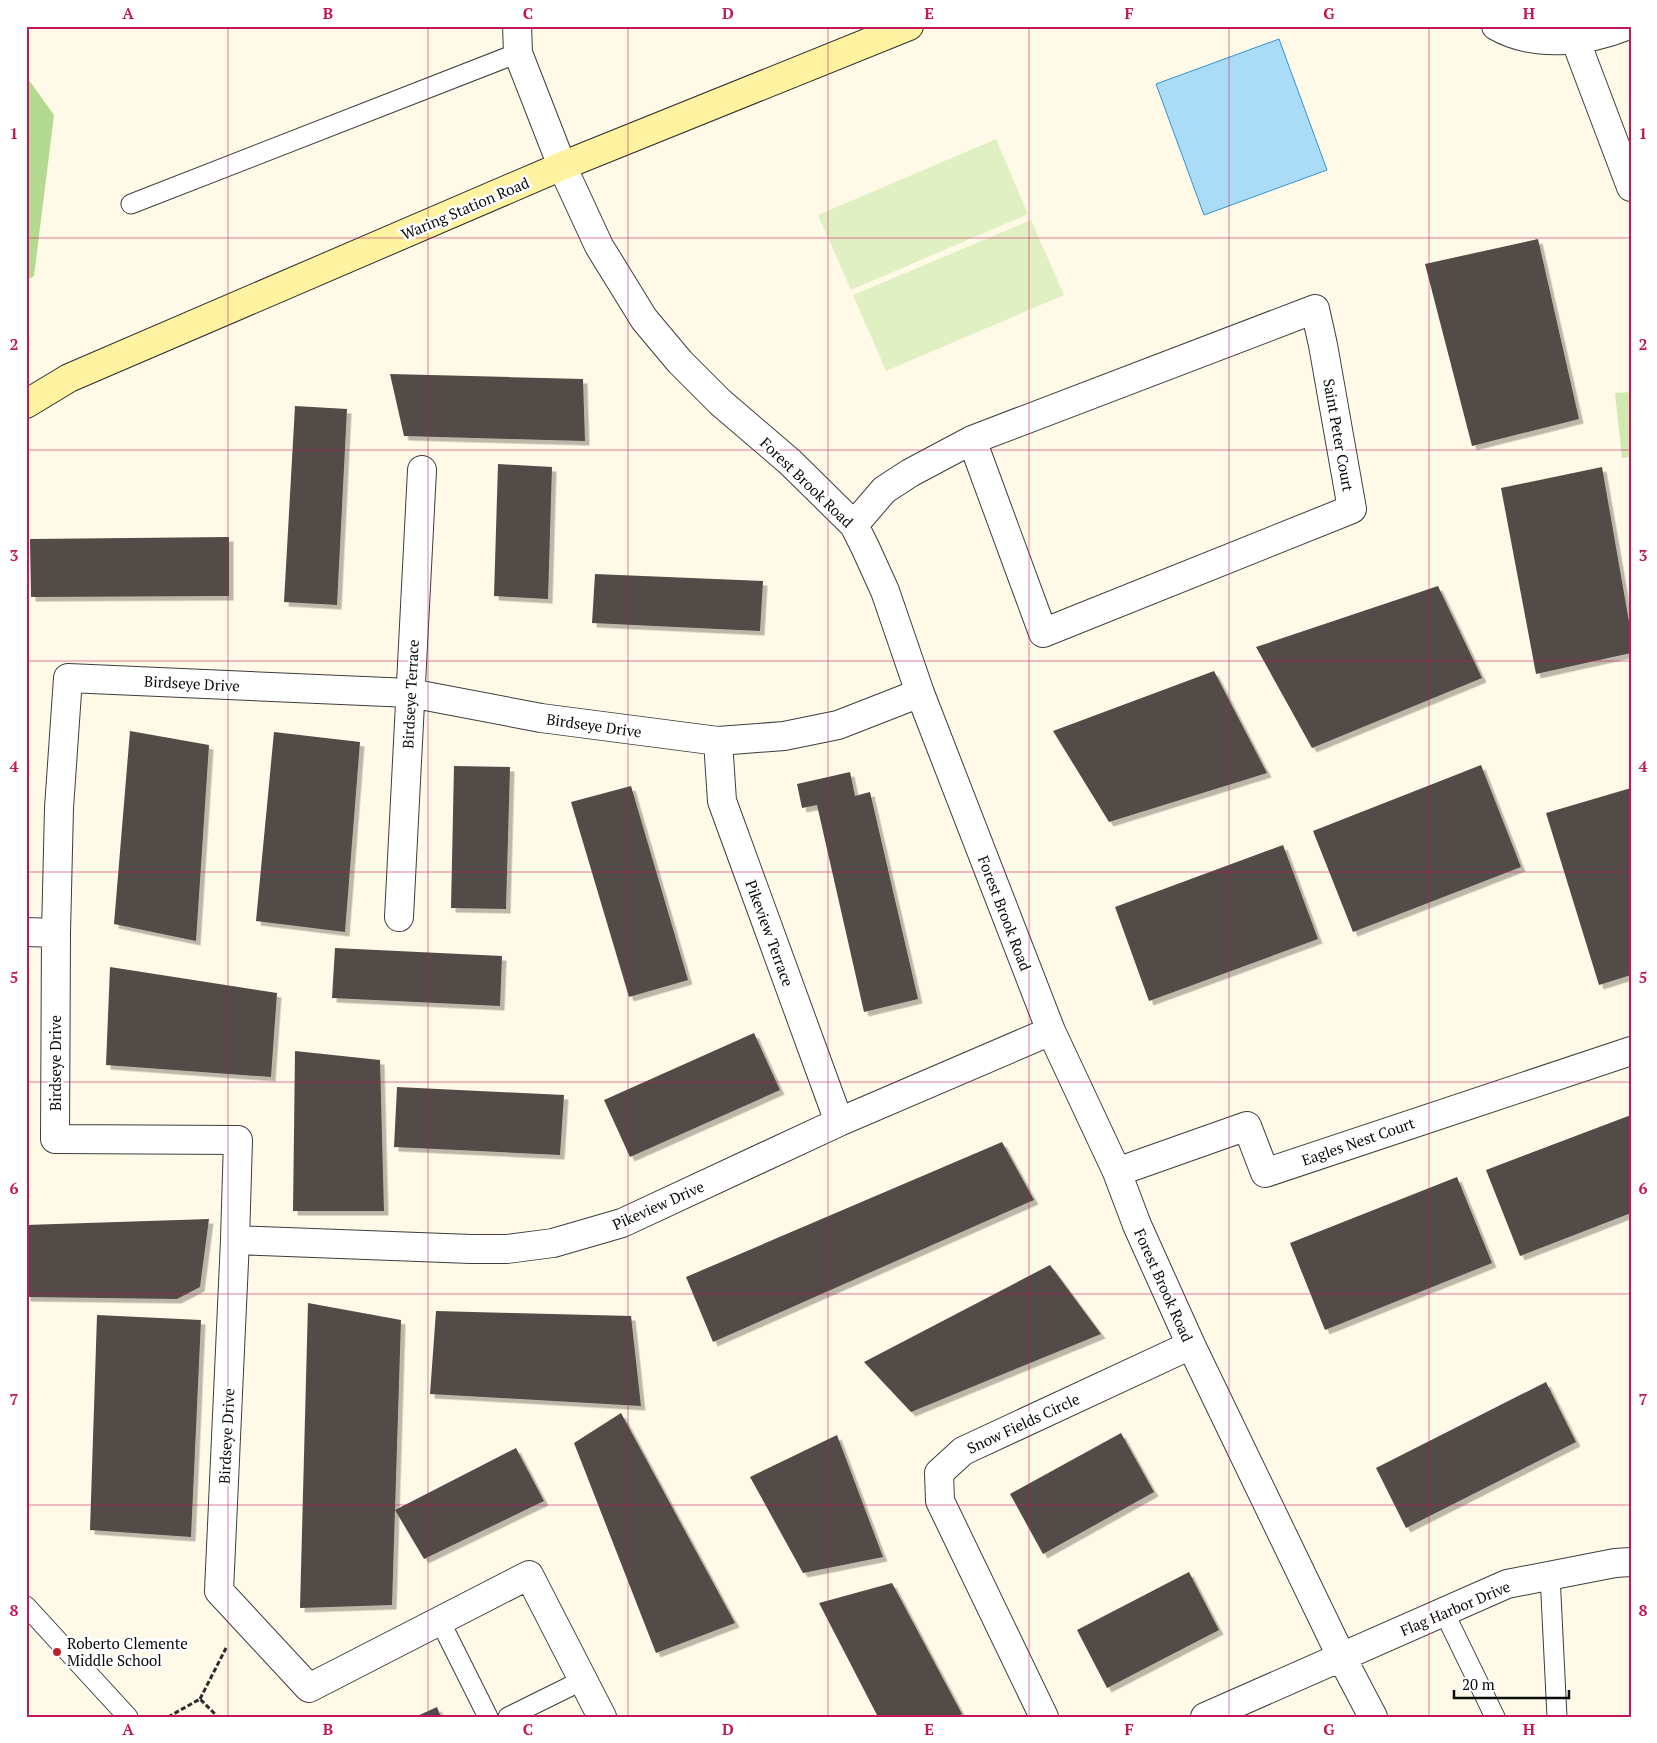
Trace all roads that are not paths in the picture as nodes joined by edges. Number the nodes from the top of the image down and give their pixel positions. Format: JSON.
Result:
{"nodes":[{"id":1,"x":517,"y":26,"type":"edge"},
{"id":2,"x":910,"y":26,"type":"edge"},
{"id":3,"x":1496,"y":26,"type":"edge"},
{"id":4,"x":1626,"y":26,"type":"edge"},
{"id":5,"x":1574,"y":39,"type":"junction"},
{"id":6,"x":518,"y":53,"type":"junction"},
{"id":7,"x":1624,"y":151,"type":"edge"},
{"id":8,"x":562,"y":166,"type":"junction"},
{"id":9,"x":1631,"y":187,"type":"edge"},
{"id":10,"x":131,"y":204,"type":"dead end"},
{"id":11,"x":26,"y":404,"type":"edge"},
{"id":12,"x":972,"y":440,"type":"junction"},
{"id":13,"x":422,"y":470,"type":"dead end"},
{"id":14,"x":854,"y":525,"type":"junction"},
{"id":15,"x":410,"y":693,"type":"junction"},
{"id":16,"x":920,"y":693,"type":"junction"},
{"id":17,"x":718,"y":741,"type":"junction"},
{"id":18,"x":399,"y":917,"type":"dead end"},
{"id":19,"x":26,"y":932,"type":"edge"},
{"id":20,"x":56,"y":933,"type":"junction"},
{"id":21,"x":1051,"y":1031,"type":"junction"},
{"id":22,"x":1631,"y":1051,"type":"edge"},
{"id":23,"x":838,"y":1122,"type":"junction"},
{"id":24,"x":1117,"y":1172,"type":"junction"},
{"id":25,"x":235,"y":1240,"type":"junction"},
{"id":26,"x":1191,"y":1345,"type":"junction"},
{"id":27,"x":1631,"y":1562,"type":"edge"},
{"id":28,"x":1550,"y":1575,"type":"junction"},
{"id":29,"x":26,"y":1606,"type":"edge"},
{"id":30,"x":1444,"y":1612,"type":"junction"},
{"id":31,"x":440,"y":1621,"type":"junction"},
{"id":32,"x":1341,"y":1656,"type":"junction"},
{"id":33,"x":583,"y":1680,"type":"junction"},
{"id":34,"x":128,"y":1717,"type":"edge"},
{"id":35,"x":488,"y":1717,"type":"edge"},
{"id":36,"x":508,"y":1717,"type":"edge"},
{"id":37,"x":602,"y":1717,"type":"edge"},
{"id":38,"x":1044,"y":1717,"type":"edge"},
{"id":39,"x":1205,"y":1717,"type":"edge"},
{"id":40,"x":1373,"y":1717,"type":"edge"},
{"id":41,"x":1496,"y":1717,"type":"edge"},
{"id":42,"x":1557,"y":1717,"type":"edge"}],
"edges":[{"from":1,"to":6,"type":"street","name":"Forest Brook Road"},
{"from":2,"to":8,"type":"street","name":"Waring Station Road"},
{"from":3,"to":5,"type":"street"},
{"from":4,"to":5,"type":"street"},
{"from":5,"to":7,"type":"street"},
{"from":6,"to":8,"type":"street","name":"Forest Brook Road"},
{"from":6,"to":10,"type":"lane"},
{"from":7,"to":9,"type":"street"},
{"from":8,"to":11,"type":"street","name":"Waring Station Road"},
{"from":8,"to":14,"type":"street","name":"Forest Brook Road"},
{"from":12,"to":12,"type":"street","name":"Saint Peter Court"},
{"from":12,"to":14,"type":"street","name":"Saint Peter Court"},
{"from":13,"to":15,"type":"street","name":"Birdseye Terrace"},
{"from":14,"to":16,"type":"street","name":"Forest Brook Road"},
{"from":15,"to":17,"type":"street","name":"Birdseye Drive"},
{"from":15,"to":18,"type":"street","name":"Birdseye Terrace"},
{"from":15,"to":20,"type":"street","name":"Birdseye Drive"},
{"from":16,"to":17,"type":"street","name":"Birdseye Drive"},
{"from":16,"to":21,"type":"street","name":"Forest Brook Road"},
{"from":17,"to":23,"type":"street","name":"Pikeview Terrace"},
{"from":19,"to":20,"type":"street"},
{"from":20,"to":25,"type":"street","name":"Birdseye Drive"},
{"from":21,"to":23,"type":"street","name":"Pikeview Drive"},
{"from":21,"to":24,"type":"street","name":"Forest Brook Road"},
{"from":22,"to":24,"type":"street","name":"Eagles Nest Court"},
{"from":23,"to":25,"type":"street","name":"Pikeview Drive"},
{"from":24,"to":26,"type":"street","name":"Forest Brook Road"},
{"from":25,"to":31,"type":"street","name":"Birdseye Drive"},
{"from":26,"to":32,"type":"street","name":"Forest Brook Road"},
{"from":26,"to":38,"type":"street","name":"Snow Fields Circle"},
{"from":27,"to":28,"type":"street","name":"Flag Harbor Drive"},
{"from":28,"to":30,"type":"street","name":"Flag Harbor Drive"},
{"from":28,"to":42,"type":"lane"},
{"from":29,"to":34,"type":"lane"},
{"from":30,"to":32,"type":"street","name":"Flag Harbor Drive"},
{"from":30,"to":41,"type":"lane"},
{"from":31,"to":33,"type":"street","name":"Birdseye Drive"},
{"from":31,"to":35,"type":"lane"},
{"from":32,"to":39,"type":"street"},
{"from":32,"to":40,"type":"street","name":"Forest Brook Road"},
{"from":33,"to":36,"type":"lane"},
{"from":33,"to":37,"type":"street","name":"Birdseye Drive"}]}
